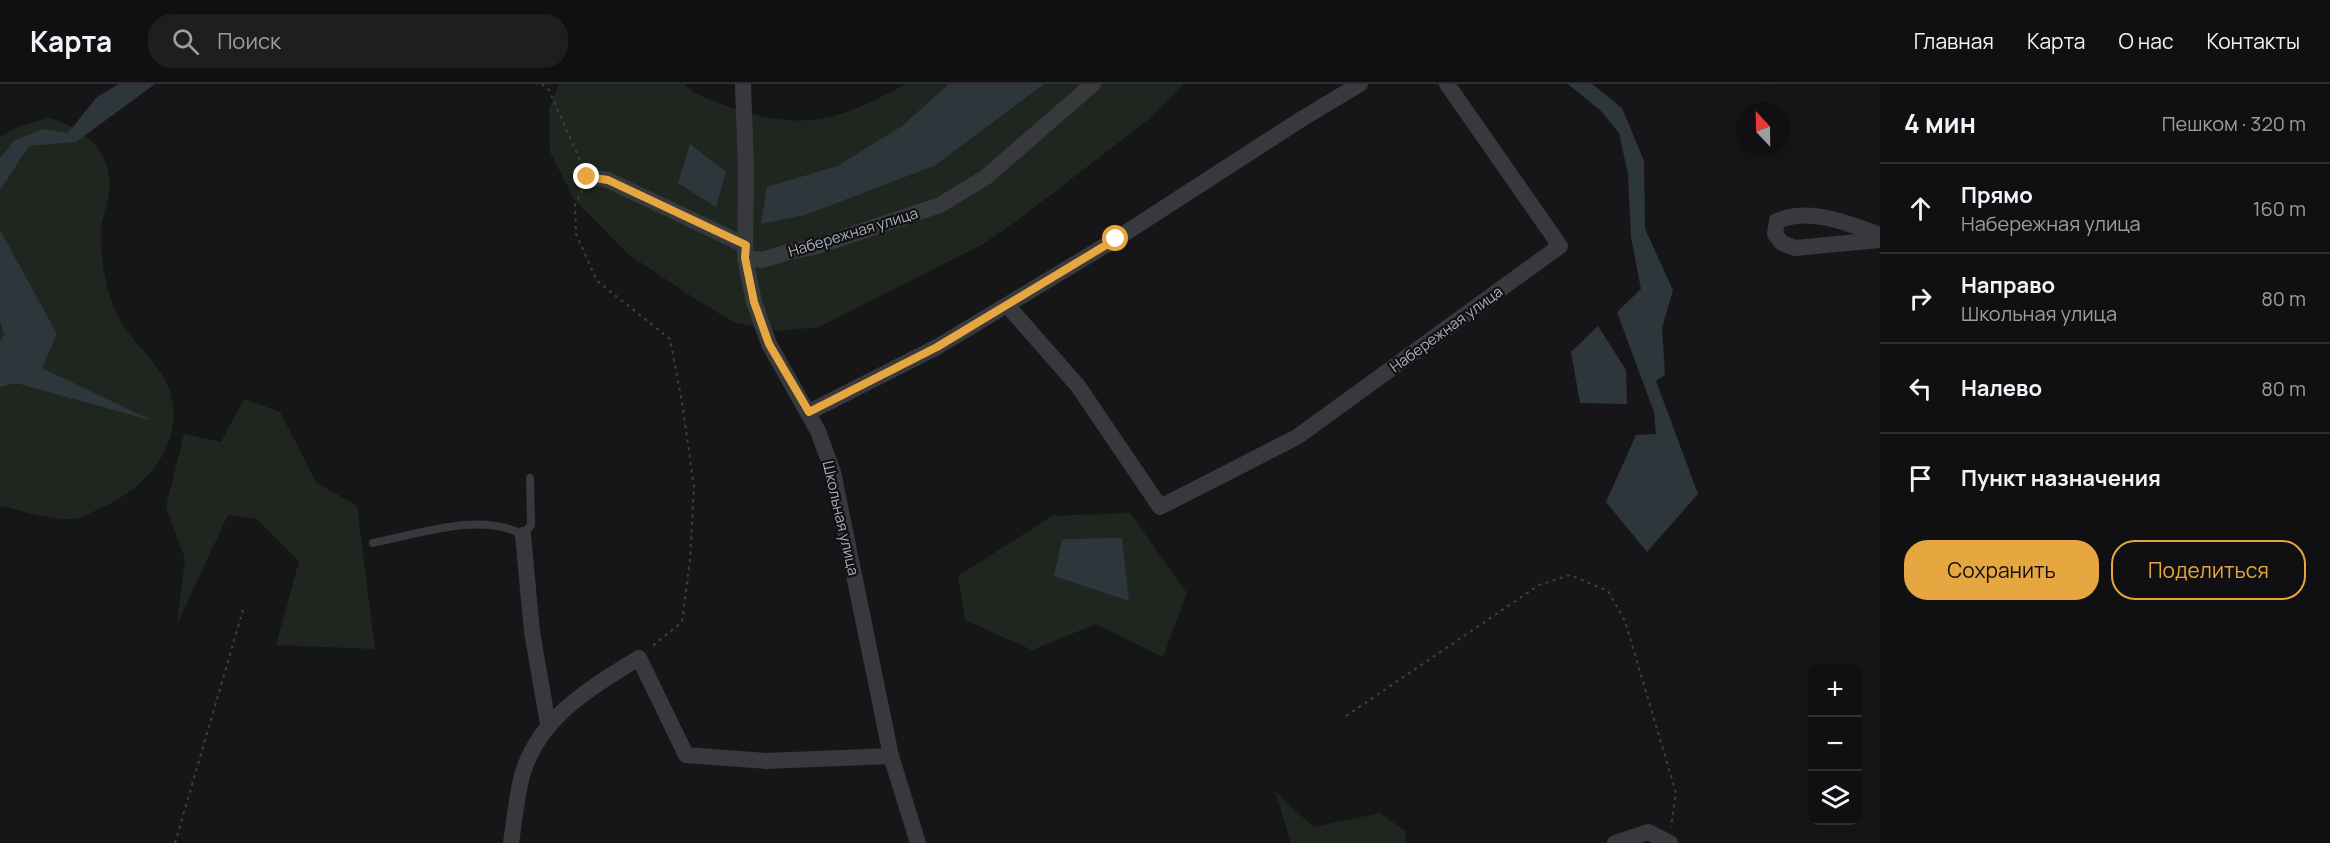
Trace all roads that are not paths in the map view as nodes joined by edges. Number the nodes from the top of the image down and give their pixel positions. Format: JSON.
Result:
{"nodes":[{"id":1,"x":743,"y":84,"type":"edge"},
{"id":2,"x":1093,"y":84,"type":"edge"},
{"id":3,"x":1360,"y":84,"type":"edge"},
{"id":4,"x":1447,"y":84,"type":"edge"},
{"id":5,"x":587,"y":177,"type":"road end"},
{"id":6,"x":1880,"y":235,"type":"edge"},
{"id":7,"x":1880,"y":240,"type":"edge"},
{"id":8,"x":745,"y":252,"type":"junction"},
{"id":9,"x":1007,"y":305,"type":"junction"},
{"id":10,"x":809,"y":412,"type":"junction"},
{"id":11,"x":530,"y":478,"type":"dead end"},
{"id":12,"x":523,"y":535,"type":"junction"},
{"id":13,"x":373,"y":543,"type":"dead end"},
{"id":14,"x":548,"y":724,"type":"junction"},
{"id":15,"x":891,"y":756,"type":"junction"},
{"id":16,"x":1669,"y":842,"type":"edge"},
{"id":17,"x":511,"y":843,"type":"edge"},
{"id":18,"x":918,"y":843,"type":"edge"},
{"id":19,"x":1615,"y":843,"type":"edge"}],
"edges":[{"from":1,"to":8,"type":"street"},
{"from":2,"to":8,"type":"street","name":"Набережная улица"},
{"from":3,"to":9,"type":"street"},
{"from":4,"to":9,"type":"street","name":"Набережная улица"},
{"from":5,"to":8,"type":"street"},
{"from":6,"to":7,"type":"street"},
{"from":8,"to":10,"type":"street","name":"Школьная улица"},
{"from":9,"to":10,"type":"street"},
{"from":10,"to":15,"type":"street","name":"Школьная улица"},
{"from":11,"to":12,"type":"lane"},
{"from":12,"to":13,"type":"lane"},
{"from":12,"to":14,"type":"street"},
{"from":14,"to":15,"type":"street"},
{"from":14,"to":17,"type":"street"},
{"from":15,"to":18,"type":"street","name":"Школьная улица"},
{"from":16,"to":19,"type":"street"}]}
